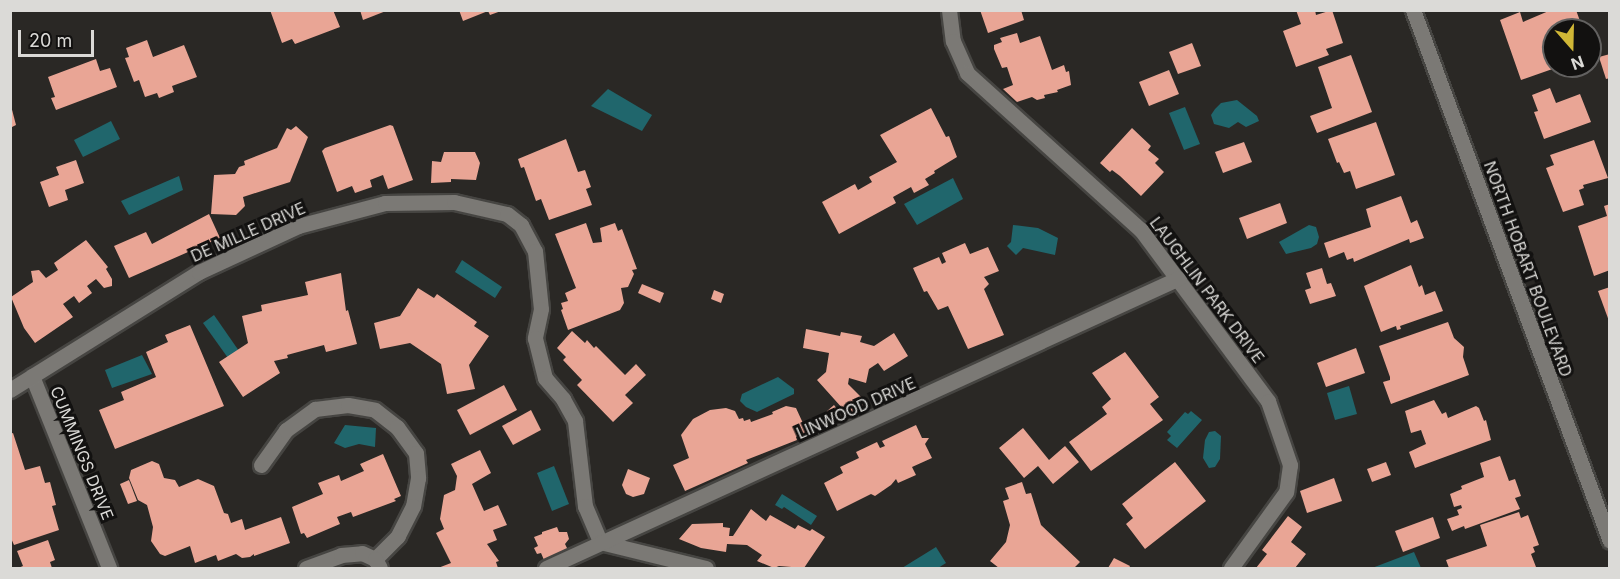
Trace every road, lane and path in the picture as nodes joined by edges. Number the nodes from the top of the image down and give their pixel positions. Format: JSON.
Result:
{"nodes":[{"id":1,"x":949,"y":10,"type":"edge"},
{"id":2,"x":1413,"y":10,"type":"edge"},
{"id":3,"x":1179,"y":278,"type":"junction"},
{"id":4,"x":32,"y":375,"type":"junction"},
{"id":5,"x":10,"y":390,"type":"edge"},
{"id":6,"x":261,"y":465,"type":"dead end"},
{"id":7,"x":1610,"y":541,"type":"edge"},
{"id":8,"x":600,"y":542,"type":"junction"},
{"id":9,"x":378,"y":564,"type":"edge"},
{"id":10,"x":109,"y":568,"type":"edge"},
{"id":11,"x":306,"y":568,"type":"edge"},
{"id":12,"x":546,"y":568,"type":"edge"},
{"id":13,"x":706,"y":568,"type":"edge"},
{"id":14,"x":1231,"y":568,"type":"edge"}],
"edges":[{"from":1,"to":3,"type":"street","name":"LAUGHLIN PARK DRIVE"},
{"from":2,"to":7,"type":"street","name":"NORTH HOBART BOULEVARD"},
{"from":3,"to":8,"type":"street","name":"LINWOOD DRIVE"},
{"from":3,"to":14,"type":"street","name":"LAUGHLIN PARK DRIVE"},
{"from":4,"to":5,"type":"street","name":"CUMMINGS DRIVE"},
{"from":4,"to":8,"type":"street","name":"DE MILLE DRIVE"},
{"from":4,"to":10,"type":"street","name":"CUMMINGS DRIVE"},
{"from":6,"to":9,"type":"street"},
{"from":8,"to":12,"type":"street","name":"LINWOOD DRIVE"},
{"from":8,"to":13,"type":"street"},
{"from":9,"to":11,"type":"street"}]}
